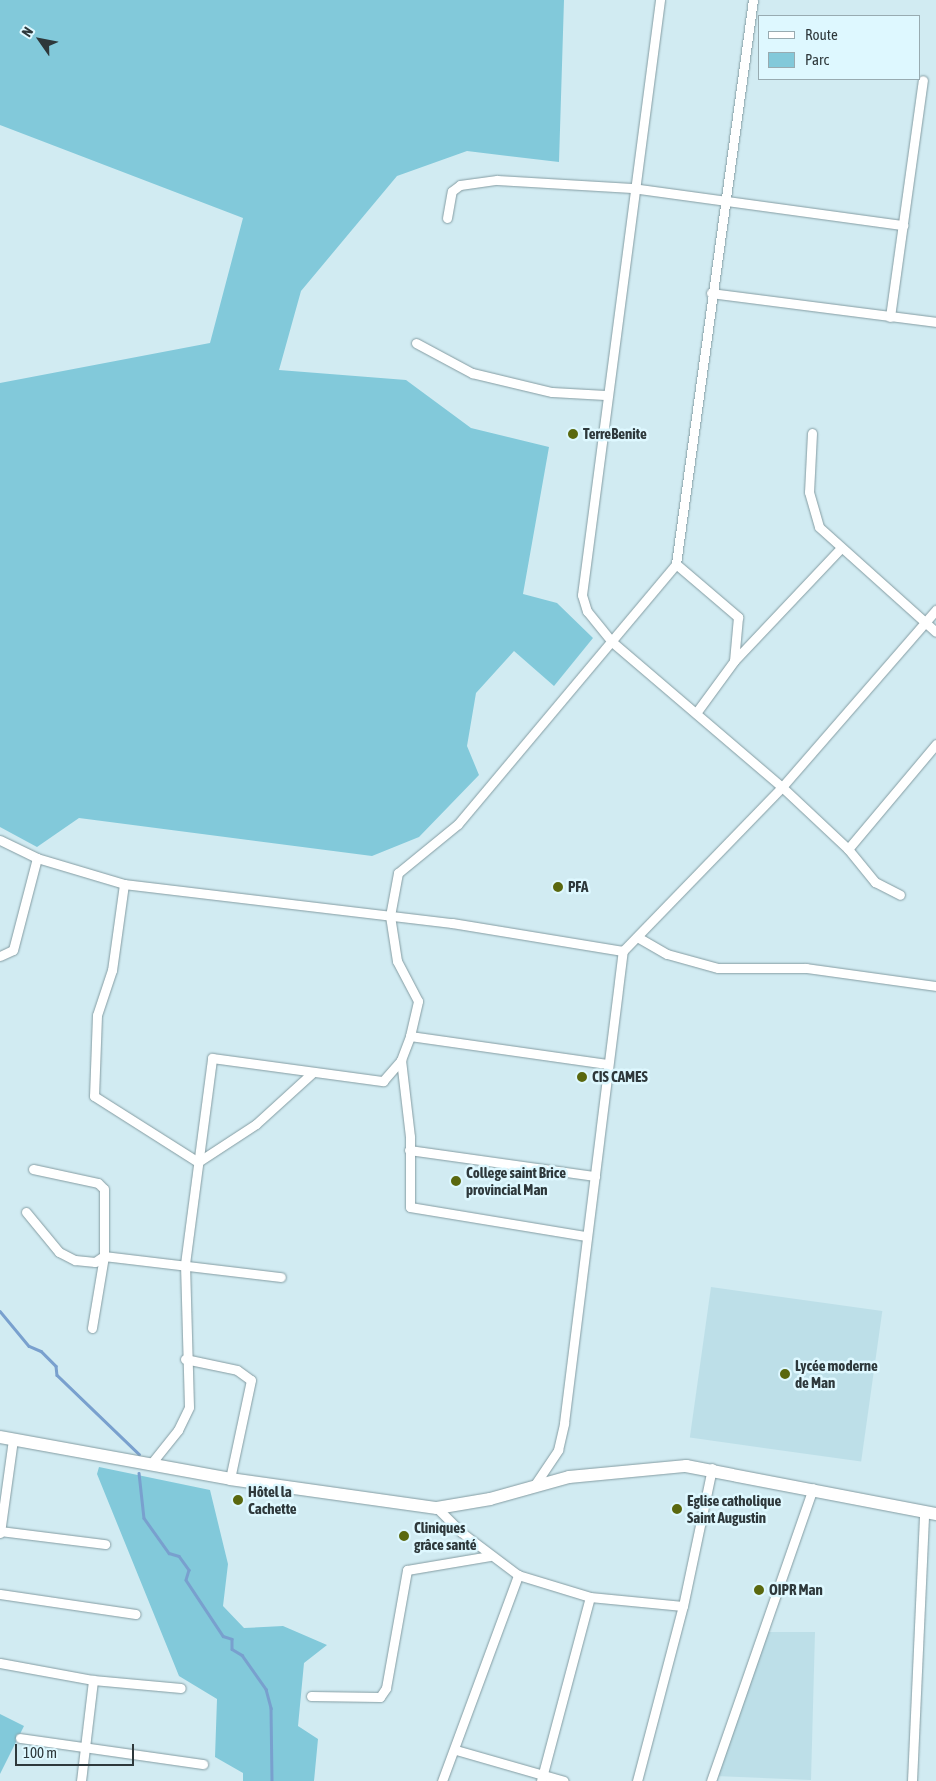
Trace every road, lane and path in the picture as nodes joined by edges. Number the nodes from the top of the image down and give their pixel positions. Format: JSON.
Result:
{"nodes":[{"id":1,"x":660,"y":0,"type":"edge"},
{"id":2,"x":753,"y":0,"type":"edge"},
{"id":3,"x":923,"y":80,"type":"dead end"},
{"id":4,"x":632,"y":188,"type":"junction"},
{"id":5,"x":725,"y":201,"type":"junction"},
{"id":6,"x":447,"y":218,"type":"dead end"},
{"id":7,"x":903,"y":225,"type":"junction"},
{"id":8,"x":711,"y":293,"type":"junction"},
{"id":9,"x":890,"y":317,"type":"junction"},
{"id":10,"x":936,"y":322,"type":"edge"},
{"id":11,"x":416,"y":343,"type":"dead end"},
{"id":12,"x":605,"y":395,"type":"junction"},
{"id":13,"x":812,"y":433,"type":"dead end"},
{"id":14,"x":839,"y":550,"type":"junction"},
{"id":15,"x":676,"y":564,"type":"junction"},
{"id":16,"x":936,"y":610,"type":"edge"},
{"id":17,"x":925,"y":623,"type":"junction"},
{"id":18,"x":936,"y":632,"type":"edge"},
{"id":19,"x":611,"y":641,"type":"junction"},
{"id":20,"x":734,"y":661,"type":"junction"},
{"id":21,"x":696,"y":712,"type":"junction"},
{"id":22,"x":936,"y":744,"type":"edge"},
{"id":23,"x":782,"y":787,"type":"junction"},
{"id":24,"x":0,"y":840,"type":"edge"},
{"id":25,"x":848,"y":849,"type":"junction"},
{"id":26,"x":37,"y":858,"type":"junction"},
{"id":27,"x":124,"y":884,"type":"junction"},
{"id":28,"x":900,"y":895,"type":"dead end"},
{"id":29,"x":390,"y":916,"type":"junction"},
{"id":30,"x":639,"y":938,"type":"junction"},
{"id":31,"x":624,"y":951,"type":"junction"},
{"id":32,"x":0,"y":956,"type":"edge"},
{"id":33,"x":936,"y":986,"type":"edge"},
{"id":34,"x":410,"y":1036,"type":"junction"},
{"id":35,"x":401,"y":1060,"type":"junction"},
{"id":36,"x":607,"y":1064,"type":"junction"},
{"id":37,"x":312,"y":1073,"type":"junction"},
{"id":38,"x":409,"y":1150,"type":"junction"},
{"id":39,"x":198,"y":1162,"type":"junction"},
{"id":40,"x":32,"y":1169,"type":"dead end"},
{"id":41,"x":595,"y":1176,"type":"junction"},
{"id":42,"x":26,"y":1212,"type":"dead end"},
{"id":43,"x":585,"y":1236,"type":"junction"},
{"id":44,"x":104,"y":1256,"type":"junction"},
{"id":45,"x":185,"y":1264,"type":"junction"},
{"id":46,"x":281,"y":1276,"type":"dead end"},
{"id":47,"x":92,"y":1328,"type":"dead end"},
{"id":48,"x":186,"y":1359,"type":"junction"},
{"id":49,"x":0,"y":1437,"type":"edge"},
{"id":50,"x":14,"y":1439,"type":"junction"},
{"id":51,"x":150,"y":1465,"type":"junction"},
{"id":52,"x":712,"y":1468,"type":"junction"},
{"id":53,"x":230,"y":1479,"type":"junction"},
{"id":54,"x":536,"y":1483,"type":"junction"},
{"id":55,"x":813,"y":1488,"type":"junction"},
{"id":56,"x":437,"y":1508,"type":"junction"},
{"id":57,"x":930,"y":1513,"type":"edge"},
{"id":58,"x":0,"y":1532,"type":"edge"},
{"id":59,"x":105,"y":1544,"type":"dead end"},
{"id":60,"x":490,"y":1556,"type":"junction"},
{"id":61,"x":518,"y":1574,"type":"junction"},
{"id":62,"x":0,"y":1594,"type":"edge"},
{"id":63,"x":590,"y":1597,"type":"junction"},
{"id":64,"x":683,"y":1606,"type":"junction"},
{"id":65,"x":136,"y":1614,"type":"dead end"},
{"id":66,"x":0,"y":1663,"type":"edge"},
{"id":67,"x":93,"y":1680,"type":"junction"},
{"id":68,"x":181,"y":1688,"type":"dead end"},
{"id":69,"x":311,"y":1696,"type":"dead end"},
{"id":70,"x":20,"y":1738,"type":"dead end"},
{"id":71,"x":86,"y":1746,"type":"junction"},
{"id":72,"x":456,"y":1750,"type":"junction"},
{"id":73,"x":203,"y":1764,"type":"dead end"},
{"id":74,"x":542,"y":1778,"type":"edge"},
{"id":75,"x":81,"y":1781,"type":"edge"},
{"id":76,"x":442,"y":1781,"type":"edge"},
{"id":77,"x":564,"y":1781,"type":"edge"},
{"id":78,"x":636,"y":1781,"type":"edge"},
{"id":79,"x":712,"y":1781,"type":"edge"},
{"id":80,"x":912,"y":1781,"type":"edge"}],
"edges":[{"from":1,"to":4,"type":"street"},
{"from":2,"to":5,"type":"street"},
{"from":3,"to":7,"type":"street"},
{"from":4,"to":5,"type":"street"},
{"from":4,"to":6,"type":"street"},
{"from":4,"to":12,"type":"street"},
{"from":5,"to":7,"type":"street"},
{"from":5,"to":8,"type":"street"},
{"from":7,"to":9,"type":"street"},
{"from":8,"to":9,"type":"street"},
{"from":8,"to":15,"type":"street"},
{"from":9,"to":10,"type":"street"},
{"from":11,"to":12,"type":"street"},
{"from":12,"to":19,"type":"street"},
{"from":13,"to":14,"type":"street"},
{"from":14,"to":17,"type":"street"},
{"from":14,"to":20,"type":"street"},
{"from":15,"to":19,"type":"street"},
{"from":15,"to":20,"type":"street"},
{"from":16,"to":17,"type":"street"},
{"from":17,"to":18,"type":"street"},
{"from":17,"to":23,"type":"street"},
{"from":19,"to":21,"type":"street"},
{"from":19,"to":29,"type":"street"},
{"from":20,"to":21,"type":"street"},
{"from":21,"to":23,"type":"street"},
{"from":22,"to":25,"type":"street"},
{"from":23,"to":25,"type":"street"},
{"from":23,"to":30,"type":"street"},
{"from":24,"to":26,"type":"street"},
{"from":25,"to":28,"type":"street"},
{"from":26,"to":27,"type":"street"},
{"from":26,"to":32,"type":"street"},
{"from":27,"to":29,"type":"street"},
{"from":27,"to":39,"type":"street"},
{"from":29,"to":31,"type":"street"},
{"from":29,"to":34,"type":"street"},
{"from":30,"to":31,"type":"street"},
{"from":30,"to":33,"type":"street"},
{"from":31,"to":36,"type":"street"},
{"from":34,"to":35,"type":"street"},
{"from":34,"to":36,"type":"street"},
{"from":35,"to":37,"type":"street"},
{"from":35,"to":38,"type":"street"},
{"from":36,"to":41,"type":"street"},
{"from":37,"to":39,"type":"street"},
{"from":37,"to":39,"type":"street"},
{"from":38,"to":41,"type":"street"},
{"from":38,"to":43,"type":"street"},
{"from":39,"to":45,"type":"street"},
{"from":40,"to":44,"type":"street"},
{"from":41,"to":43,"type":"street"},
{"from":42,"to":44,"type":"street"},
{"from":43,"to":54,"type":"street"},
{"from":44,"to":45,"type":"street"},
{"from":44,"to":47,"type":"street"},
{"from":45,"to":46,"type":"street"},
{"from":45,"to":48,"type":"street"},
{"from":48,"to":51,"type":"street"},
{"from":48,"to":53,"type":"street"},
{"from":49,"to":50,"type":"main road"},
{"from":50,"to":51,"type":"main road"},
{"from":50,"to":58,"type":"street"},
{"from":51,"to":53,"type":"main road"},
{"from":52,"to":54,"type":"main road"},
{"from":52,"to":55,"type":"main road"},
{"from":52,"to":64,"type":"street"},
{"from":53,"to":56,"type":"main road"},
{"from":54,"to":56,"type":"main road"},
{"from":55,"to":57,"type":"main road"},
{"from":55,"to":79,"type":"street"},
{"from":56,"to":60,"type":"street"},
{"from":57,"to":80,"type":"street"},
{"from":58,"to":59,"type":"street"},
{"from":60,"to":61,"type":"street"},
{"from":60,"to":69,"type":"street"},
{"from":61,"to":63,"type":"street"},
{"from":61,"to":72,"type":"street"},
{"from":62,"to":65,"type":"street"},
{"from":63,"to":64,"type":"street"},
{"from":63,"to":74,"type":"street"},
{"from":64,"to":78,"type":"street"},
{"from":66,"to":67,"type":"street"},
{"from":67,"to":68,"type":"street"},
{"from":67,"to":71,"type":"street"},
{"from":70,"to":71,"type":"street"},
{"from":71,"to":73,"type":"street"},
{"from":71,"to":75,"type":"street"},
{"from":72,"to":74,"type":"street"},
{"from":72,"to":76,"type":"street"},
{"from":74,"to":77,"type":"street"}]}
